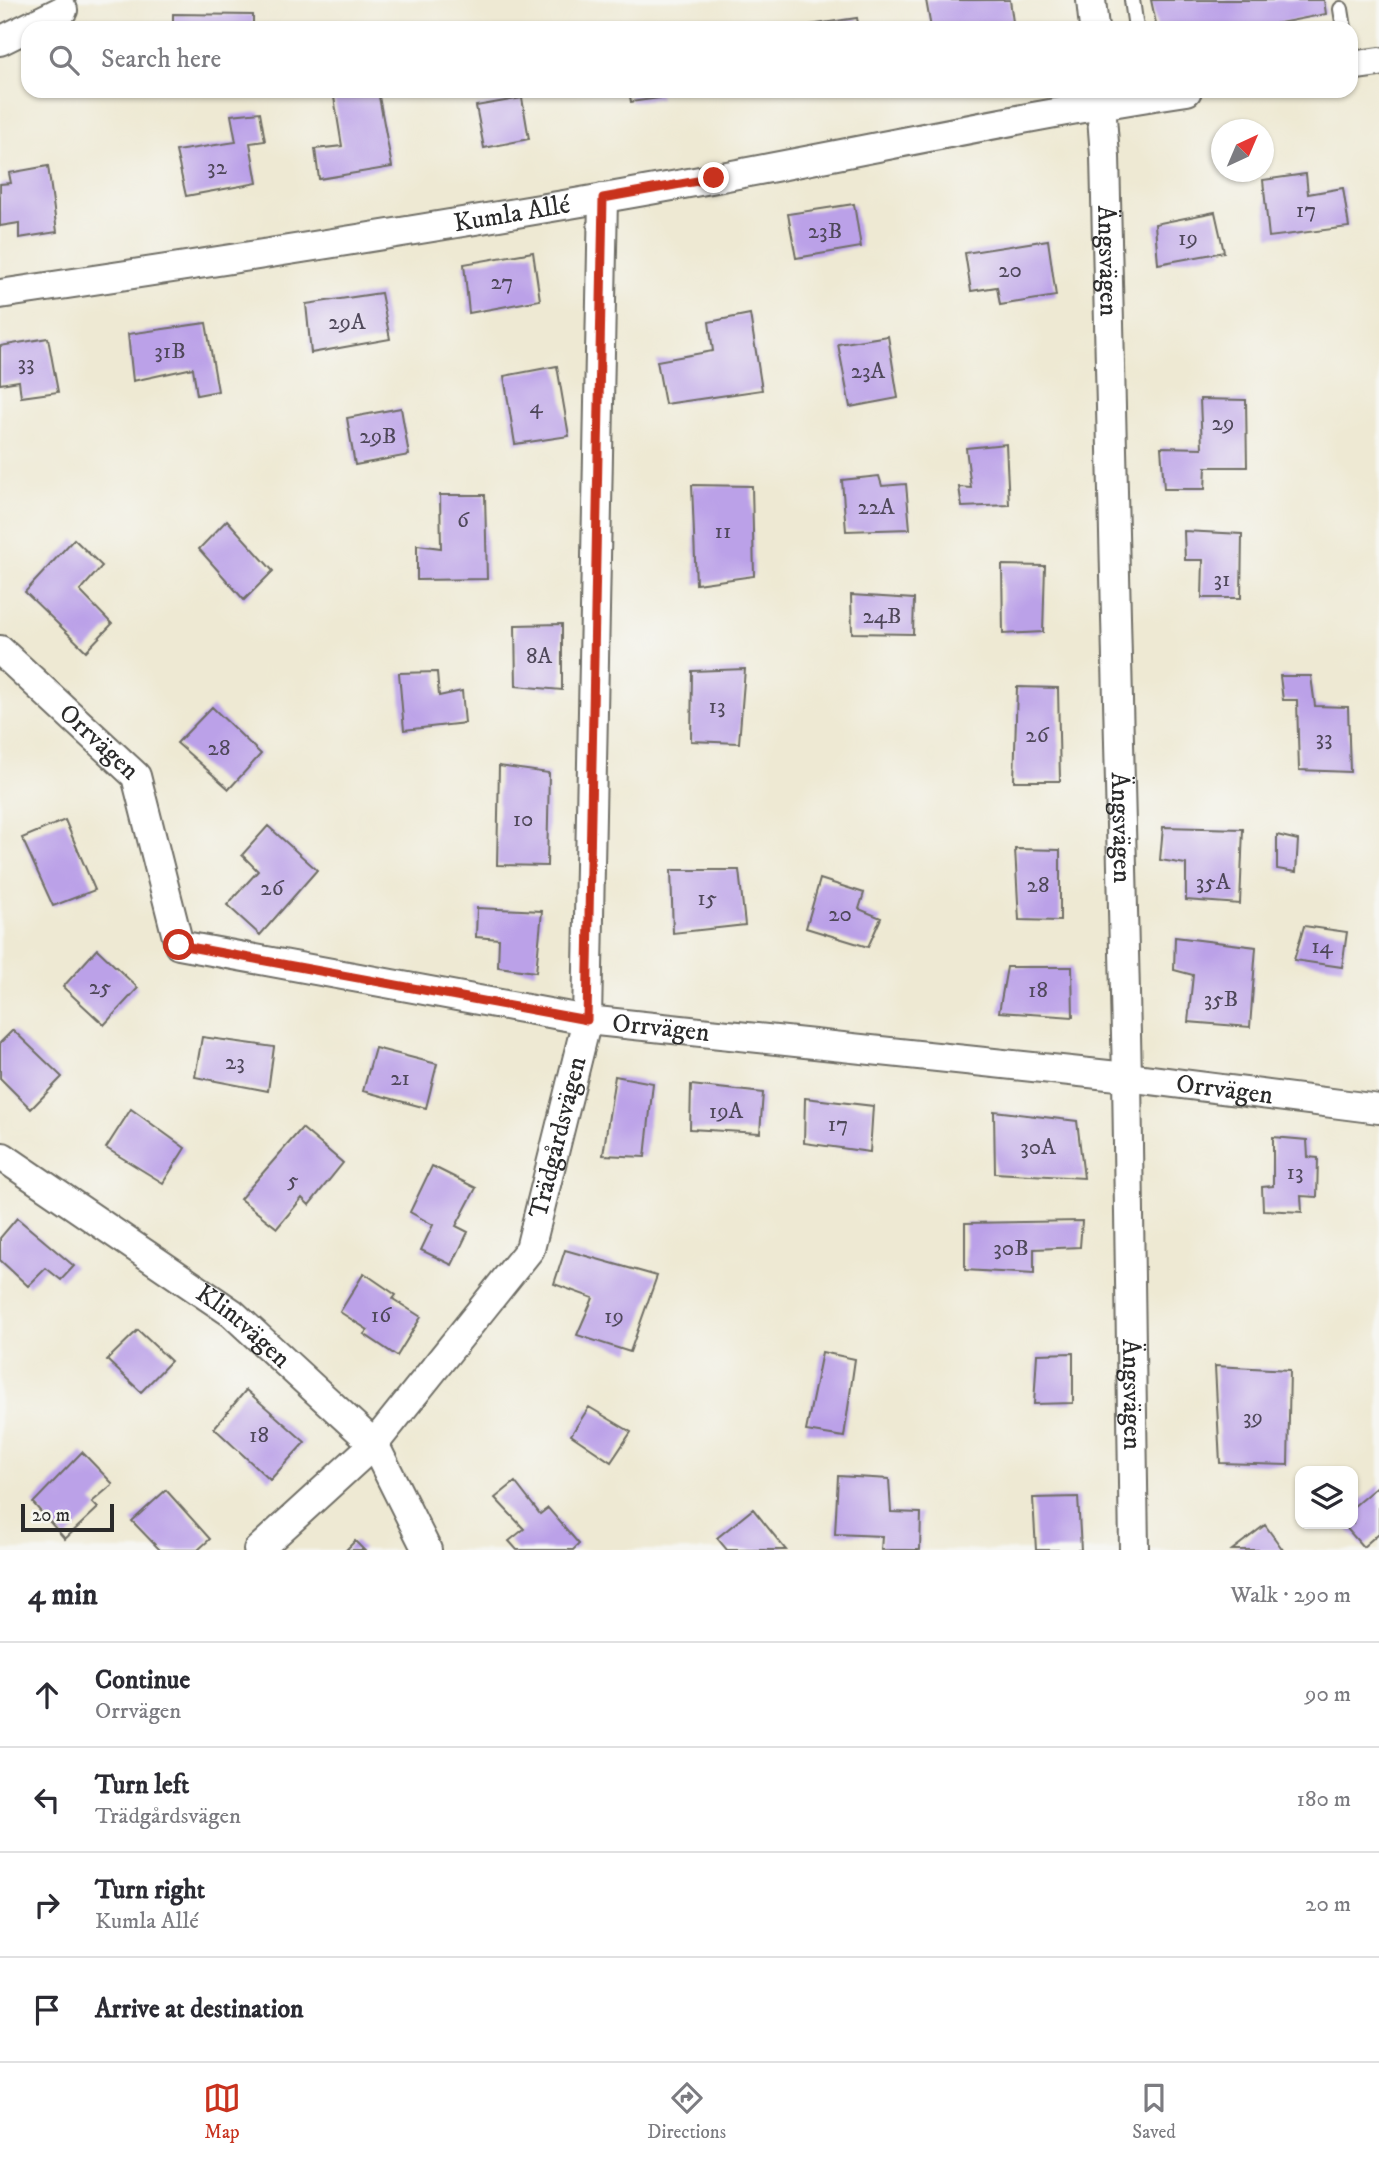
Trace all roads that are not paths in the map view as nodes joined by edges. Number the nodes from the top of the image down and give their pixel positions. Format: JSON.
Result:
{"nodes":[{"id":1,"x":1091,"y":0,"type":"edge"},
{"id":2,"x":1132,"y":0,"type":"edge"},
{"id":3,"x":1341,"y":9,"type":"dead end"},
{"id":4,"x":63,"y":10,"type":"dead end"},
{"id":5,"x":41,"y":21,"type":"edge"},
{"id":6,"x":1093,"y":21,"type":"edge"},
{"id":7,"x":1135,"y":21,"type":"edge"},
{"id":8,"x":1343,"y":21,"type":"edge"},
{"id":9,"x":21,"y":31,"type":"edge"},
{"id":10,"x":0,"y":41,"type":"edge"},
{"id":11,"x":1379,"y":62,"type":"edge"},
{"id":12,"x":1358,"y":65,"type":"edge"},
{"id":13,"x":1096,"y":98,"type":"edge"},
{"id":14,"x":1101,"y":98,"type":"edge"},
{"id":15,"x":603,"y":198,"type":"junction"},
{"id":16,"x":0,"y":294,"type":"edge"},
{"id":17,"x":0,"y":650,"type":"edge"},
{"id":18,"x":587,"y":1020,"type":"junction"},
{"id":19,"x":1127,"y":1077,"type":"junction"},
{"id":20,"x":1379,"y":1109,"type":"edge"},
{"id":21,"x":3,"y":1157,"type":"dead end"},
{"id":22,"x":374,"y":1444,"type":"junction"},
{"id":23,"x":258,"y":1550,"type":"edge"},
{"id":24,"x":427,"y":1550,"type":"edge"},
{"id":25,"x":1134,"y":1550,"type":"edge"}],
"edges":[{"from":1,"to":6,"type":"street"},
{"from":2,"to":7,"type":"lane"},
{"from":3,"to":8,"type":"lane"},
{"from":4,"to":5,"type":"street"},
{"from":9,"to":10,"type":"street"},
{"from":11,"to":12,"type":"street"},
{"from":13,"to":15,"type":"street","name":"Kumla Allé"},
{"from":14,"to":19,"type":"street","name":"Ängsvägen"},
{"from":15,"to":16,"type":"street","name":"Kumla Allé"},
{"from":15,"to":18,"type":"street","name":"Trädgårdsvägen"},
{"from":17,"to":18,"type":"street","name":"Orrvägen"},
{"from":18,"to":19,"type":"street","name":"Orrvägen"},
{"from":18,"to":22,"type":"street","name":"Trädgårdsvägen"},
{"from":19,"to":20,"type":"street","name":"Orrvägen"},
{"from":19,"to":25,"type":"street","name":"Ängsvägen"},
{"from":21,"to":22,"type":"street","name":"Klintvägen"},
{"from":22,"to":23,"type":"street","name":"Trädgårdsvägen"},
{"from":22,"to":24,"type":"street","name":"Klintvägen"}]}
